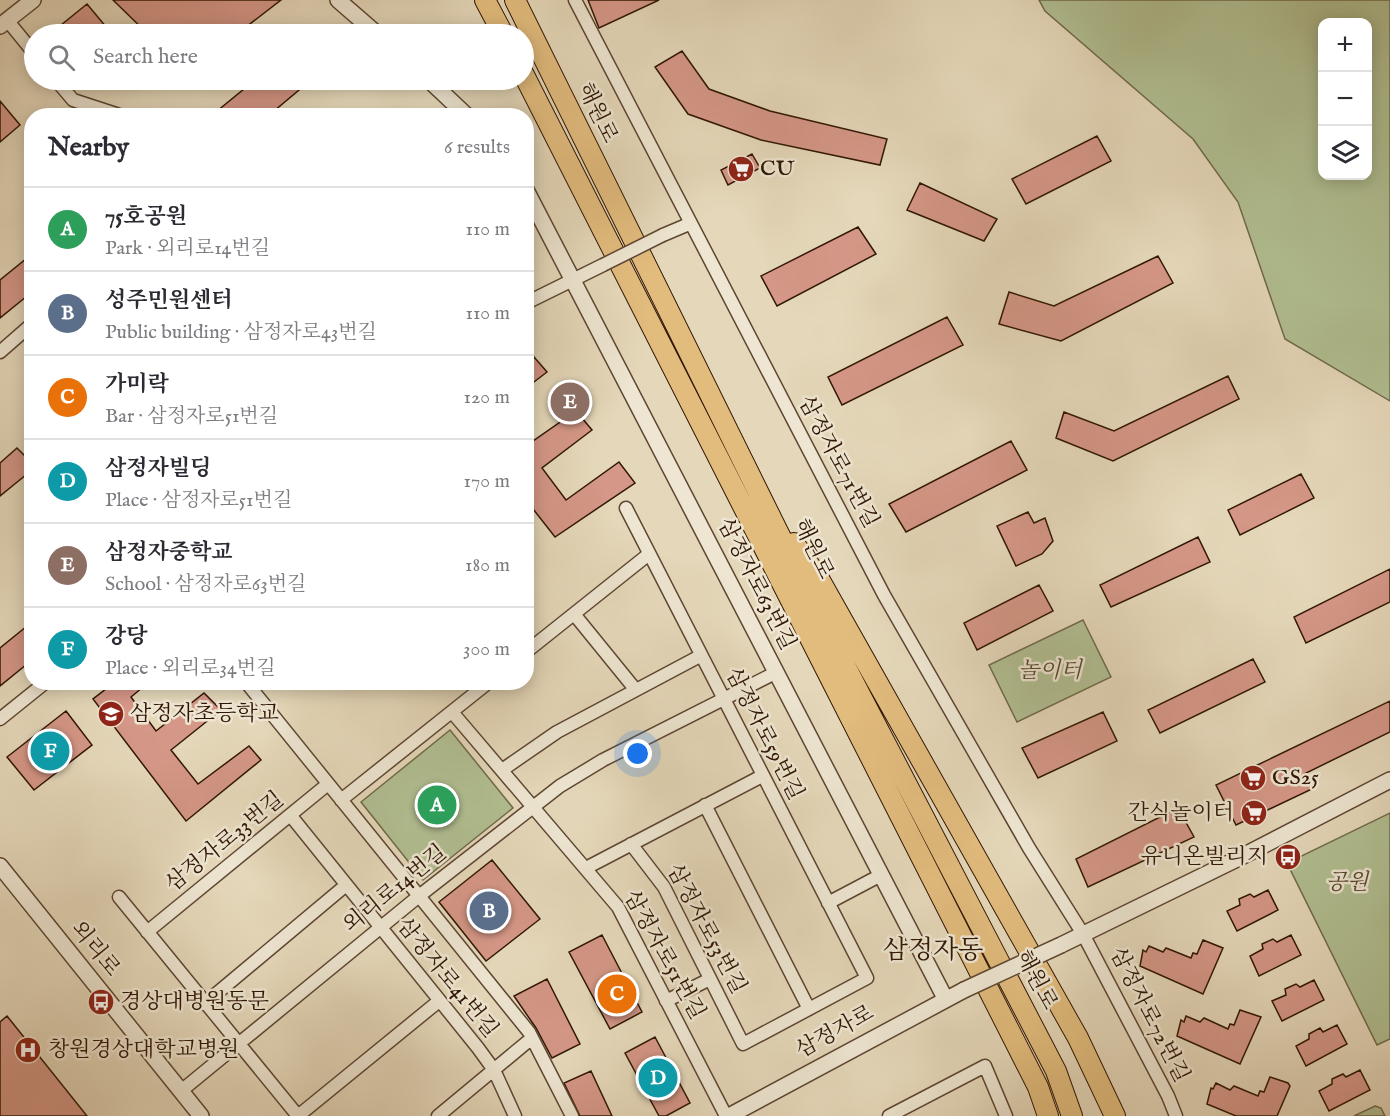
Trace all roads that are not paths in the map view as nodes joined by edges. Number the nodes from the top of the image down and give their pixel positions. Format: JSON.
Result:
{"nodes":[{"id":1,"x":33,"y":0,"type":"edge"},
{"id":2,"x":338,"y":0,"type":"edge"},
{"id":3,"x":485,"y":0,"type":"edge"},
{"id":4,"x":515,"y":0,"type":"edge"},
{"id":5,"x":575,"y":0,"type":"edge"},
{"id":6,"x":4,"y":23,"type":"edge"},
{"id":7,"x":366,"y":24,"type":"edge"},
{"id":8,"x":498,"y":24,"type":"edge"},
{"id":9,"x":527,"y":24,"type":"edge"},
{"id":10,"x":534,"y":38,"type":"edge"},
{"id":11,"x":24,"y":43,"type":"edge"},
{"id":12,"x":65,"y":90,"type":"edge"},
{"id":13,"x":440,"y":90,"type":"edge"},
{"id":14,"x":532,"y":90,"type":"edge"},
{"id":15,"x":98,"y":108,"type":"edge"},
{"id":16,"x":459,"y":108,"type":"edge"},
{"id":17,"x":534,"y":205,"type":"edge"},
{"id":18,"x":689,"y":224,"type":"junction"},
{"id":19,"x":574,"y":279,"type":"junction"},
{"id":20,"x":534,"y":299,"type":"edge"},
{"id":21,"x":24,"y":331,"type":"edge"},
{"id":22,"x":0,"y":352,"type":"edge"},
{"id":23,"x":762,"y":499,"type":"junction"},
{"id":24,"x":626,"y":508,"type":"dead end"},
{"id":25,"x":649,"y":554,"type":"junction"},
{"id":26,"x":574,"y":614,"type":"junction"},
{"id":27,"x":534,"y":646,"type":"edge"},
{"id":28,"x":700,"y":656,"type":"junction"},
{"id":29,"x":777,"y":672,"type":"junction"},
{"id":30,"x":635,"y":688,"type":"junction"},
{"id":31,"x":36,"y":690,"type":"edge"},
{"id":32,"x":252,"y":690,"type":"edge"},
{"id":33,"x":479,"y":690,"type":"edge"},
{"id":34,"x":722,"y":700,"type":"junction"},
{"id":35,"x":452,"y":712,"type":"junction"},
{"id":36,"x":0,"y":719,"type":"edge"},
{"id":37,"x":502,"y":770,"type":"junction"},
{"id":38,"x":762,"y":776,"type":"junction"},
{"id":39,"x":1390,"y":780,"type":"edge"},
{"id":40,"x":328,"y":784,"type":"junction"},
{"id":41,"x":341,"y":800,"type":"junction"},
{"id":42,"x":532,"y":806,"type":"junction"},
{"id":43,"x":705,"y":806,"type":"junction"},
{"id":44,"x":291,"y":816,"type":"junction"},
{"id":45,"x":631,"y":844,"type":"junction"},
{"id":46,"x":0,"y":867,"type":"edge"},
{"id":47,"x":586,"y":868,"type":"junction"},
{"id":48,"x":881,"y":875,"type":"junction"},
{"id":49,"x":345,"y":886,"type":"junction"},
{"id":50,"x":419,"y":896,"type":"junction"},
{"id":51,"x":119,"y":897,"type":"dead end"},
{"id":52,"x":828,"y":903,"type":"junction"},
{"id":53,"x":379,"y":929,"type":"junction"},
{"id":54,"x":147,"y":932,"type":"junction"},
{"id":55,"x":1083,"y":934,"type":"junction"},
{"id":56,"x":867,"y":978,"type":"joint"},
{"id":57,"x":710,"y":979,"type":"junction"},
{"id":58,"x":945,"y":998,"type":"junction"},
{"id":59,"x":439,"y":1001,"type":"junction"},
{"id":60,"x":666,"y":1001,"type":"junction"},
{"id":61,"x":204,"y":1004,"type":"junction"},
{"id":62,"x":809,"y":1009,"type":"junction"},
{"id":63,"x":532,"y":1038,"type":"junction"},
{"id":64,"x":237,"y":1045,"type":"junction"},
{"id":65,"x":494,"y":1070,"type":"junction"},
{"id":66,"x":181,"y":1091,"type":"junction"},
{"id":67,"x":201,"y":1116,"type":"edge"},
{"id":68,"x":438,"y":1116,"type":"edge"},
{"id":69,"x":515,"y":1116,"type":"edge"},
{"id":70,"x":572,"y":1116,"type":"edge"},
{"id":71,"x":728,"y":1116,"type":"edge"},
{"id":72,"x":889,"y":1116,"type":"edge"},
{"id":73,"x":1006,"y":1116,"type":"edge"},
{"id":74,"x":1048,"y":1116,"type":"edge"},
{"id":75,"x":1072,"y":1116,"type":"edge"},
{"id":76,"x":1115,"y":1116,"type":"edge"},
{"id":77,"x":1176,"y":1116,"type":"edge"}],
"edges":[{"from":1,"to":6,"type":"street"},
{"from":2,"to":7,"type":"street"},
{"from":3,"to":8,"type":"highway"},
{"from":4,"to":9,"type":"highway","name":"해원로"},
{"from":5,"to":18,"type":"street","name":"삼정자로71번길"},
{"from":6,"to":11,"type":"street"},
{"from":10,"to":23,"type":"highway","name":"해원로"},
{"from":12,"to":15,"type":"street"},
{"from":13,"to":16,"type":"street"},
{"from":14,"to":74,"type":"highway","name":"해원로"},
{"from":17,"to":19,"type":"street","name":"삼정자로63번길"},
{"from":18,"to":19,"type":"street","bridge":true},
{"from":18,"to":55,"type":"street","name":"삼정자로71번길"},
{"from":19,"to":20,"type":"street"},
{"from":19,"to":29,"type":"street","name":"삼정자로63번길"},
{"from":21,"to":22,"type":"street"},
{"from":23,"to":75,"type":"highway","name":"해원로"},
{"from":23,"to":76,"type":"highway"},
{"from":24,"to":25,"type":"street","name":"삼정자로59번길"},
{"from":25,"to":26,"type":"street"},
{"from":25,"to":28,"type":"street","name":"삼정자로59번길"},
{"from":26,"to":27,"type":"street"},
{"from":26,"to":30,"type":"street"},
{"from":28,"to":30,"type":"street"},
{"from":28,"to":34,"type":"street","name":"삼정자로59번길"},
{"from":29,"to":34,"type":"street","name":"외리로14번길"},
{"from":29,"to":48,"type":"street","name":"삼정자로63번길"},
{"from":30,"to":37,"type":"street"},
{"from":31,"to":36,"type":"street"},
{"from":32,"to":40,"type":"street"},
{"from":33,"to":35,"type":"street"},
{"from":34,"to":38,"type":"street","name":"삼정자로59번길"},
{"from":34,"to":42,"type":"street","name":"외리로14번길"},
{"from":35,"to":37,"type":"street","name":"삼정자로51번길"},
{"from":35,"to":41,"type":"street"},
{"from":37,"to":42,"type":"street","name":"삼정자로51번길"},
{"from":38,"to":43,"type":"street"},
{"from":38,"to":52,"type":"street","name":"삼정자로59번길"},
{"from":39,"to":55,"type":"street"},
{"from":40,"to":41,"type":"street"},
{"from":40,"to":44,"type":"street","name":"삼정자로33번길"},
{"from":41,"to":50,"type":"street"},
{"from":42,"to":47,"type":"street","name":"삼정자로51번길"},
{"from":42,"to":50,"type":"street","name":"외리로14번길"},
{"from":43,"to":45,"type":"street"},
{"from":43,"to":62,"type":"street"},
{"from":44,"to":49,"type":"street","name":"삼정자로41번길"},
{"from":44,"to":54,"type":"street","name":"삼정자로33번길"},
{"from":45,"to":47,"type":"street"},
{"from":45,"to":57,"type":"street","name":"삼정자로53번길"},
{"from":46,"to":66,"type":"street","name":"외리로"},
{"from":47,"to":60,"type":"street","name":"삼정자로51번길"},
{"from":48,"to":52,"type":"street"},
{"from":48,"to":58,"type":"street","name":"삼정자로63번길"},
{"from":49,"to":53,"type":"street","name":"삼정자로41번길"},
{"from":49,"to":61,"type":"street"},
{"from":50,"to":53,"type":"street","name":"외리로14번길"},
{"from":50,"to":63,"type":"street"},
{"from":51,"to":54,"type":"street"},
{"from":52,"to":56,"type":"street","name":"삼정자로59번길"},
{"from":53,"to":59,"type":"street","name":"삼정자로41번길"},
{"from":53,"to":64,"type":"street","name":"외리로14번길"},
{"from":54,"to":61,"type":"street"},
{"from":55,"to":58,"type":"street","name":"삼정자로","bridge":true},
{"from":55,"to":77,"type":"street","name":"삼정자로72번길"},
{"from":56,"to":62,"type":"street","name":"삼정자로53번길"},
{"from":57,"to":60,"type":"street"},
{"from":57,"to":62,"type":"street","name":"삼정자로53번길"},
{"from":58,"to":71,"type":"street","name":"삼정자로"},
{"from":59,"to":64,"type":"street"},
{"from":59,"to":65,"type":"street","name":"삼정자로41번길"},
{"from":60,"to":71,"type":"street","name":"삼정자로51번길"},
{"from":61,"to":64,"type":"street"},
{"from":63,"to":65,"type":"street"},
{"from":63,"to":70,"type":"street"},
{"from":64,"to":66,"type":"street","name":"외리로14번길"},
{"from":65,"to":68,"type":"street"},
{"from":65,"to":69,"type":"street","name":"삼정자로41번길"},
{"from":66,"to":67,"type":"street","name":"외리로"},
{"from":72,"to":73,"type":"street"}]}
